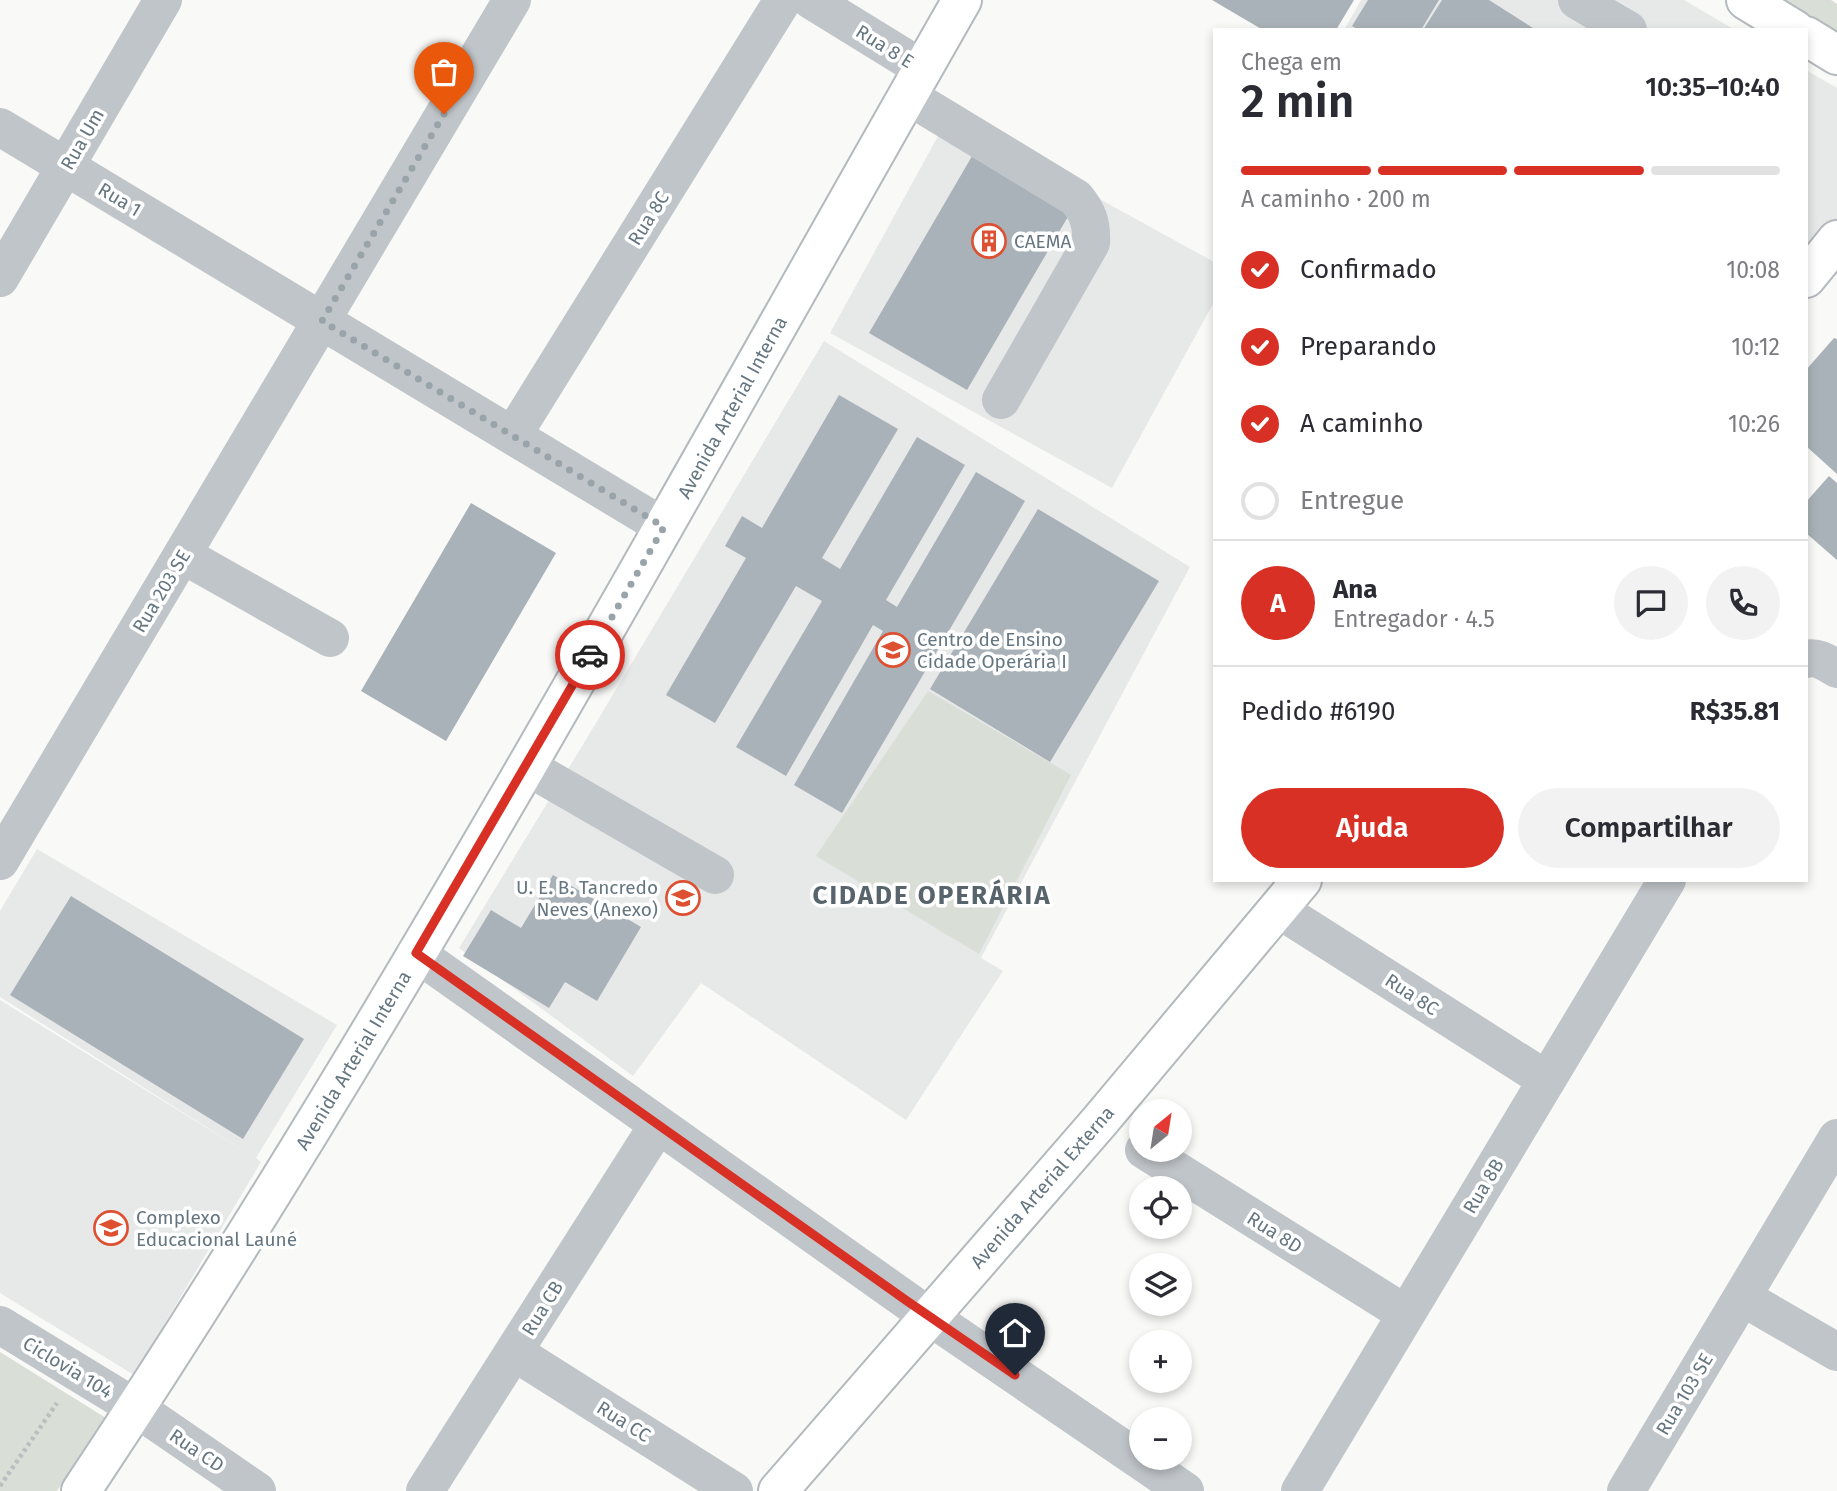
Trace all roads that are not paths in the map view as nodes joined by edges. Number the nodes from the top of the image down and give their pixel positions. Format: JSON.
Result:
{"nodes":[{"id":1,"x":163,"y":0,"type":"edge"},
{"id":2,"x":512,"y":0,"type":"edge"},
{"id":3,"x":783,"y":0,"type":"edge"},
{"id":4,"x":811,"y":0,"type":"edge"},
{"id":5,"x":962,"y":0,"type":"edge"},
{"id":6,"x":1577,"y":0,"type":"edge"},
{"id":7,"x":1625,"y":28,"type":"edge"},
{"id":8,"x":1808,"y":39,"type":"edge"},
{"id":9,"x":1837,"y":55,"type":"edge"},
{"id":10,"x":915,"y":82,"type":"junction"},
{"id":11,"x":0,"y":127,"type":"edge"},
{"id":12,"x":66,"y":166,"type":"junction"},
{"id":13,"x":1837,"y":240,"type":"edge"},
{"id":14,"x":1808,"y":276,"type":"edge"},
{"id":15,"x":0,"y":278,"type":"edge"},
{"id":16,"x":322,"y":321,"type":"junction"},
{"id":17,"x":1001,"y":400,"type":"dead end"},
{"id":18,"x":513,"y":435,"type":"junction"},
{"id":19,"x":664,"y":527,"type":"junction"},
{"id":20,"x":183,"y":555,"type":"junction"},
{"id":21,"x":330,"y":638,"type":"dead end"},
{"id":22,"x":1808,"y":659,"type":"edge"},
{"id":23,"x":1837,"y":669,"type":"edge"},
{"id":24,"x":526,"y":766,"type":"junction"},
{"id":25,"x":0,"y":861,"type":"edge"},
{"id":26,"x":715,"y":875,"type":"dead end"},
{"id":27,"x":1666,"y":882,"type":"edge"},
{"id":28,"x":1290,"y":894,"type":"edge"},
{"id":29,"x":416,"y":953,"type":"junction"},
{"id":30,"x":1547,"y":1080,"type":"junction"},
{"id":31,"x":1099,"y":1122,"type":"junction"},
{"id":32,"x":658,"y":1125,"type":"junction"},
{"id":33,"x":1837,"y":1138,"type":"edge"},
{"id":34,"x":1129,"y":1140,"type":"edge"},
{"id":35,"x":1164,"y":1162,"type":"edge"},
{"id":36,"x":1742,"y":1297,"type":"junction"},
{"id":37,"x":1406,"y":1314,"type":"junction"},
{"id":38,"x":930,"y":1317,"type":"junction"},
{"id":39,"x":0,"y":1325,"type":"edge"},
{"id":40,"x":514,"y":1352,"type":"junction"},
{"id":41,"x":1837,"y":1352,"type":"edge"},
{"id":42,"x":136,"y":1408,"type":"junction"},
{"id":43,"x":81,"y":1491,"type":"edge"},
{"id":44,"x":257,"y":1491,"type":"edge"},
{"id":45,"x":425,"y":1491,"type":"edge"},
{"id":46,"x":734,"y":1491,"type":"edge"},
{"id":47,"x":778,"y":1491,"type":"edge"},
{"id":48,"x":1185,"y":1491,"type":"edge"},
{"id":49,"x":1300,"y":1491,"type":"edge"},
{"id":50,"x":1626,"y":1491,"type":"edge"}],
"edges":[{"from":1,"to":12,"type":"street","name":"Rua Um"},
{"from":2,"to":16,"type":"street","name":"Rua 203 SE"},
{"from":3,"to":18,"type":"street","name":"Rua 8C"},
{"from":4,"to":10,"type":"street","name":"Rua 8 E"},
{"from":5,"to":10,"type":"main road","name":"Avenida Arterial Interna"},
{"from":6,"to":7,"type":"street"},
{"from":8,"to":9,"type":"main road"},
{"from":10,"to":17,"type":"street","name":"Rua 8 E"},
{"from":10,"to":19,"type":"main road","name":"Avenida Arterial Interna"},
{"from":11,"to":12,"type":"street","name":"Rua 1"},
{"from":12,"to":15,"type":"street","name":"Rua Um"},
{"from":12,"to":16,"type":"street","name":"Rua 1"},
{"from":13,"to":14,"type":"main road"},
{"from":16,"to":18,"type":"street"},
{"from":16,"to":20,"type":"street","name":"Rua 203 SE"},
{"from":18,"to":19,"type":"street"},
{"from":19,"to":24,"type":"main road","name":"Avenida Arterial Interna"},
{"from":20,"to":21,"type":"street"},
{"from":20,"to":25,"type":"street","name":"Rua 203 SE"},
{"from":22,"to":23,"type":"street"},
{"from":24,"to":26,"type":"street"},
{"from":24,"to":29,"type":"main road","name":"Avenida Arterial Interna"},
{"from":27,"to":30,"type":"street","name":"Rua 8B"},
{"from":28,"to":30,"type":"street","name":"Rua 8C"},
{"from":28,"to":31,"type":"main road","name":"Avenida Arterial Externa"},
{"from":29,"to":32,"type":"street"},
{"from":29,"to":42,"type":"main road","name":"Avenida Arterial Interna"},
{"from":30,"to":37,"type":"street","name":"Rua 8B"},
{"from":31,"to":34,"type":"street","name":"Rua 8D"},
{"from":31,"to":38,"type":"main road","name":"Avenida Arterial Externa"},
{"from":32,"to":38,"type":"street"},
{"from":32,"to":40,"type":"street","name":"Rua CB"},
{"from":33,"to":36,"type":"street","name":"Rua 103 SE"},
{"from":35,"to":37,"type":"street","name":"Rua 8D"},
{"from":36,"to":41,"type":"street"},
{"from":36,"to":50,"type":"street","name":"Rua 103 SE"},
{"from":37,"to":49,"type":"street","name":"Rua 8B"},
{"from":38,"to":47,"type":"main road","name":"Avenida Arterial Externa"},
{"from":38,"to":48,"type":"street"},
{"from":39,"to":42,"type":"street","name":"Ciclovia 104"},
{"from":40,"to":45,"type":"street","name":"Rua CB"},
{"from":40,"to":46,"type":"street","name":"Rua CC"},
{"from":42,"to":43,"type":"main road","name":"Avenida Arterial Interna"},
{"from":42,"to":44,"type":"street","name":"Rua CD"}]}
